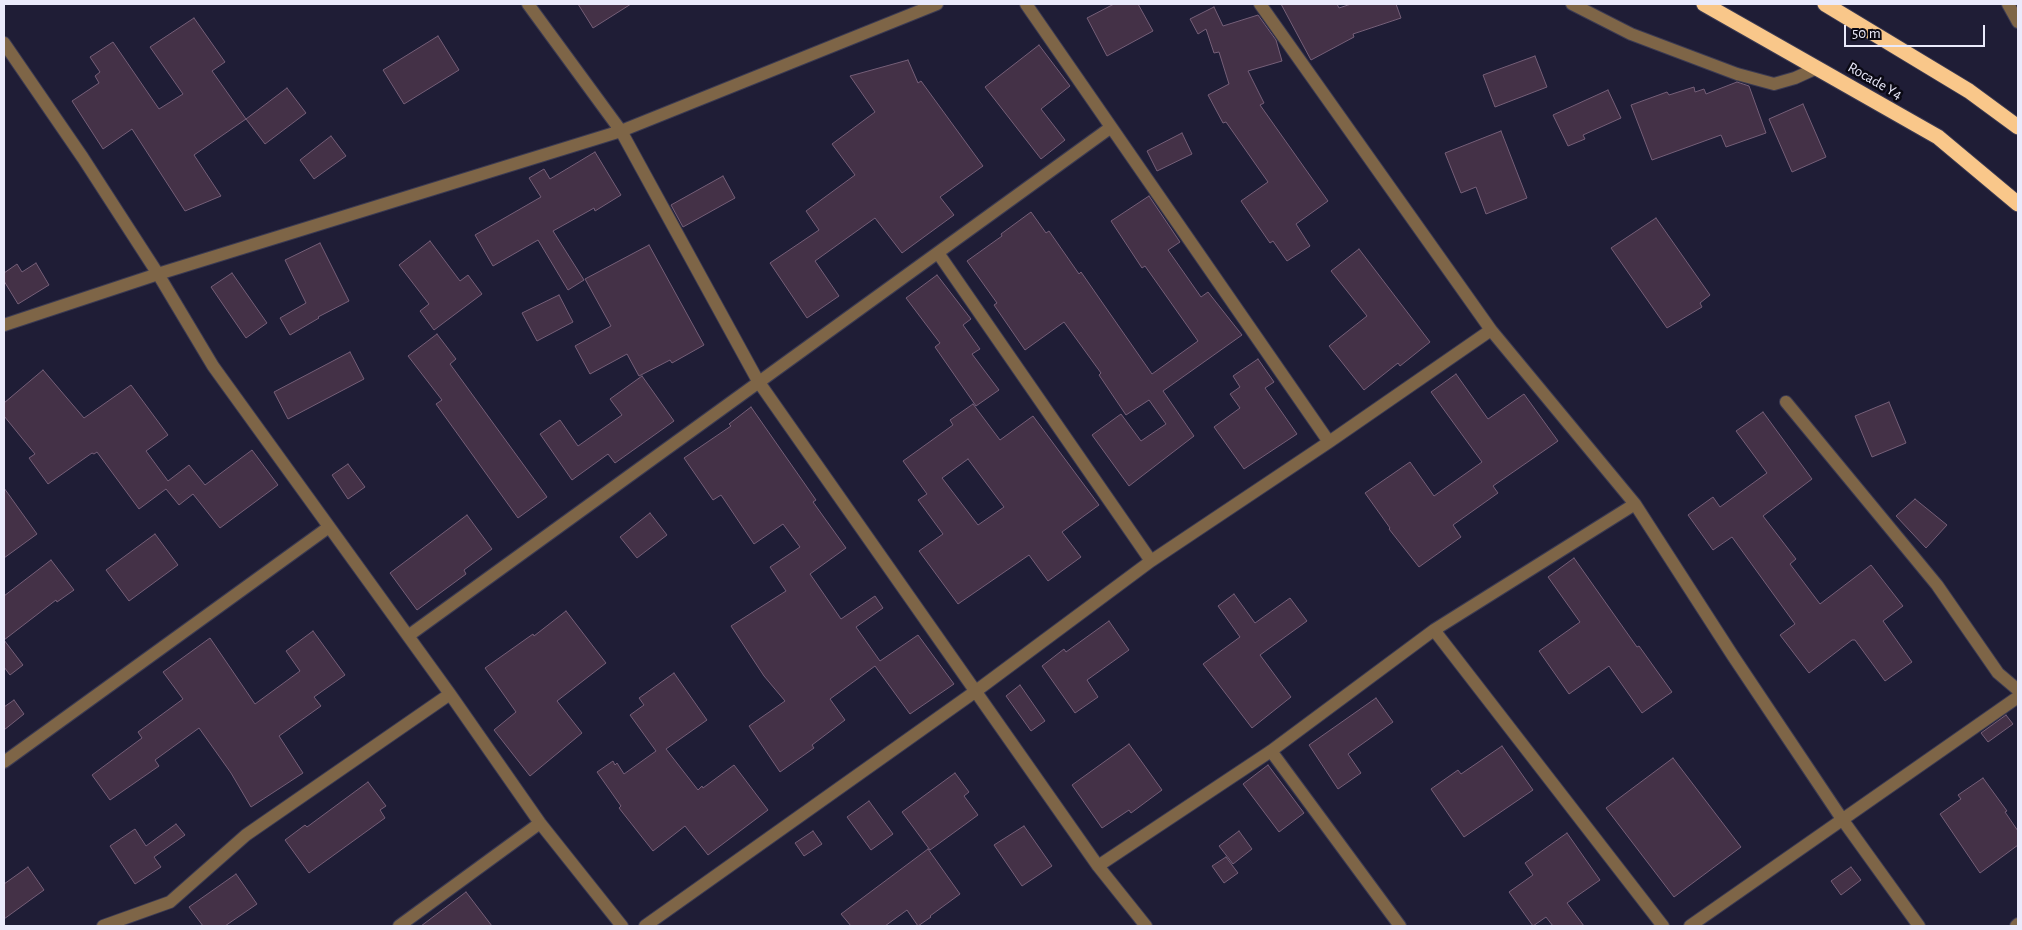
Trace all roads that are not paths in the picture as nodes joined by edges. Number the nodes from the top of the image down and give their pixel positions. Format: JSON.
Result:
{"nodes":[{"id":1,"x":528,"y":4,"type":"edge"},
{"id":2,"x":937,"y":4,"type":"edge"},
{"id":3,"x":1026,"y":4,"type":"edge"},
{"id":4,"x":1260,"y":4,"type":"edge"},
{"id":5,"x":1572,"y":4,"type":"edge"},
{"id":6,"x":1704,"y":4,"type":"edge"},
{"id":7,"x":1825,"y":4,"type":"edge"},
{"id":8,"x":2008,"y":4,"type":"edge"},
{"id":9,"x":2018,"y":22,"type":"edge"},
{"id":10,"x":4,"y":44,"type":"edge"},
{"id":11,"x":1817,"y":68,"type":"junction"},
{"id":12,"x":2018,"y":127,"type":"edge"},
{"id":13,"x":1110,"y":128,"type":"junction"},
{"id":14,"x":621,"y":132,"type":"junction"},
{"id":15,"x":2018,"y":204,"type":"edge"},
{"id":16,"x":938,"y":252,"type":"junction"},
{"id":17,"x":158,"y":274,"type":"junction"},
{"id":18,"x":4,"y":324,"type":"edge"},
{"id":19,"x":1491,"y":330,"type":"junction"},
{"id":20,"x":758,"y":381,"type":"junction"},
{"id":21,"x":1786,"y":402,"type":"dead end"},
{"id":22,"x":1329,"y":442,"type":"junction"},
{"id":23,"x":1635,"y":504,"type":"junction"},
{"id":24,"x":328,"y":527,"type":"junction"},
{"id":25,"x":1151,"y":561,"type":"junction"},
{"id":26,"x":1434,"y":630,"type":"junction"},
{"id":27,"x":408,"y":636,"type":"junction"},
{"id":28,"x":2018,"y":690,"type":"edge"},
{"id":29,"x":976,"y":691,"type":"junction"},
{"id":30,"x":450,"y":694,"type":"junction"},
{"id":31,"x":2018,"y":697,"type":"edge"},
{"id":32,"x":1271,"y":751,"type":"junction"},
{"id":33,"x":4,"y":762,"type":"edge"},
{"id":34,"x":1842,"y":819,"type":"junction"},
{"id":35,"x":540,"y":822,"type":"junction"},
{"id":36,"x":1098,"y":866,"type":"junction"},
{"id":37,"x":103,"y":926,"type":"edge"},
{"id":38,"x":399,"y":926,"type":"edge"},
{"id":39,"x":622,"y":926,"type":"edge"},
{"id":40,"x":645,"y":926,"type":"edge"},
{"id":41,"x":1146,"y":926,"type":"edge"},
{"id":42,"x":1400,"y":926,"type":"edge"},
{"id":43,"x":1663,"y":926,"type":"edge"},
{"id":44,"x":1690,"y":926,"type":"edge"},
{"id":45,"x":1919,"y":926,"type":"edge"}],
"edges":[{"from":1,"to":14,"type":"street"},
{"from":2,"to":14,"type":"street"},
{"from":3,"to":13,"type":"street"},
{"from":4,"to":19,"type":"street"},
{"from":5,"to":11,"type":"street"},
{"from":6,"to":11,"type":"highway","name":"Rocade Y4"},
{"from":7,"to":12,"type":"highway"},
{"from":8,"to":9,"type":"street"},
{"from":10,"to":17,"type":"street"},
{"from":11,"to":15,"type":"highway","name":"Rocade Y4"},
{"from":13,"to":16,"type":"street"},
{"from":13,"to":22,"type":"street"},
{"from":14,"to":17,"type":"street"},
{"from":14,"to":20,"type":"street"},
{"from":16,"to":20,"type":"street"},
{"from":16,"to":25,"type":"street"},
{"from":17,"to":18,"type":"street"},
{"from":17,"to":24,"type":"street"},
{"from":19,"to":22,"type":"street"},
{"from":19,"to":23,"type":"street"},
{"from":20,"to":27,"type":"street"},
{"from":20,"to":29,"type":"street"},
{"from":21,"to":28,"type":"street"},
{"from":22,"to":25,"type":"street"},
{"from":23,"to":26,"type":"street"},
{"from":23,"to":34,"type":"street"},
{"from":24,"to":27,"type":"street"},
{"from":24,"to":33,"type":"street"},
{"from":25,"to":29,"type":"street"},
{"from":26,"to":32,"type":"street"},
{"from":26,"to":43,"type":"street"},
{"from":27,"to":30,"type":"street"},
{"from":29,"to":36,"type":"street"},
{"from":29,"to":40,"type":"street"},
{"from":30,"to":35,"type":"street"},
{"from":30,"to":37,"type":"street"},
{"from":31,"to":34,"type":"street"},
{"from":32,"to":36,"type":"street"},
{"from":32,"to":42,"type":"street"},
{"from":34,"to":44,"type":"street"},
{"from":34,"to":45,"type":"street"},
{"from":35,"to":38,"type":"street"},
{"from":35,"to":39,"type":"street"},
{"from":36,"to":41,"type":"street"}]}
